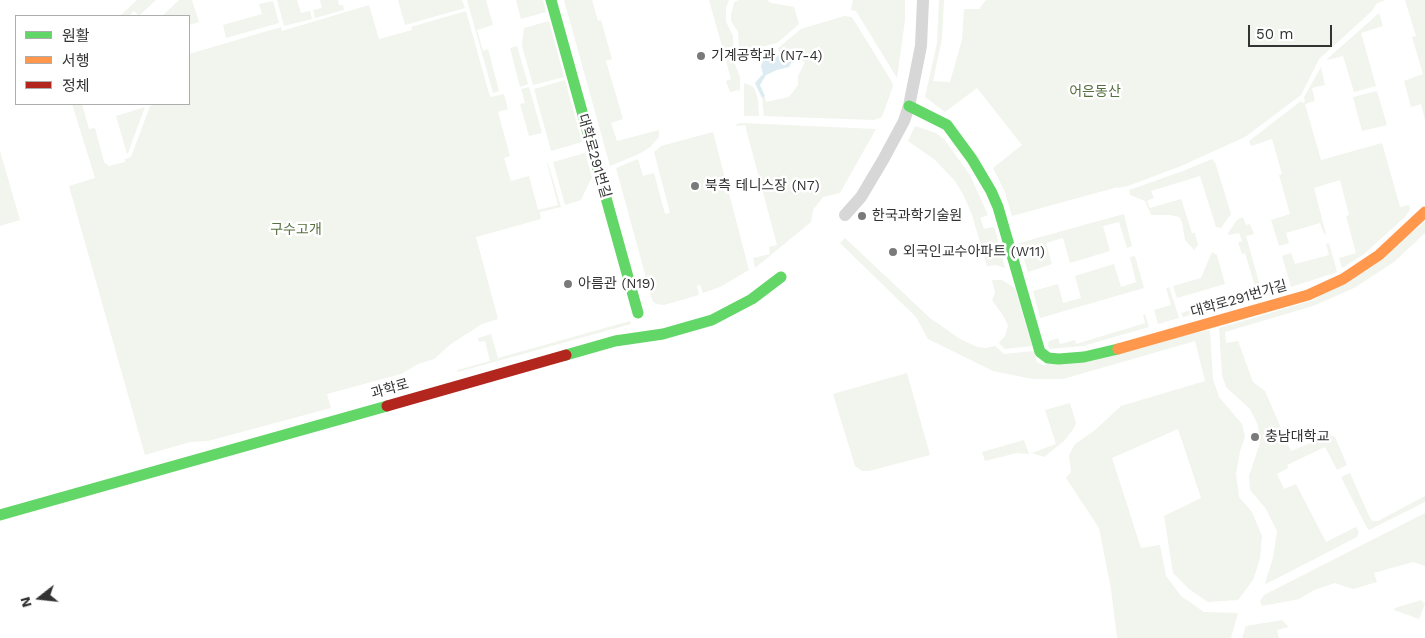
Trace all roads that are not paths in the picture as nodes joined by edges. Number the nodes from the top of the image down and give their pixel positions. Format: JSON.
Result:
{"nodes":[{"id":1,"x":550,"y":0,"type":"edge"},
{"id":2,"x":923,"y":0,"type":"edge"},
{"id":3,"x":909,"y":106,"type":"junction"},
{"id":4,"x":1425,"y":212,"type":"edge"},
{"id":5,"x":845,"y":215,"type":"dead end"},
{"id":6,"x":781,"y":278,"type":"dead end"},
{"id":7,"x":638,"y":313,"type":"dead end"},
{"id":8,"x":0,"y":515,"type":"edge"}],
"edges":[{"from":1,"to":7,"type":"street","name":"대학로291번길"},
{"from":2,"to":3,"type":"street"},
{"from":3,"to":4,"type":"street","name":"대학로291번가길"},
{"from":3,"to":5,"type":"street"},
{"from":6,"to":8,"type":"street","name":"과학로"}]}
